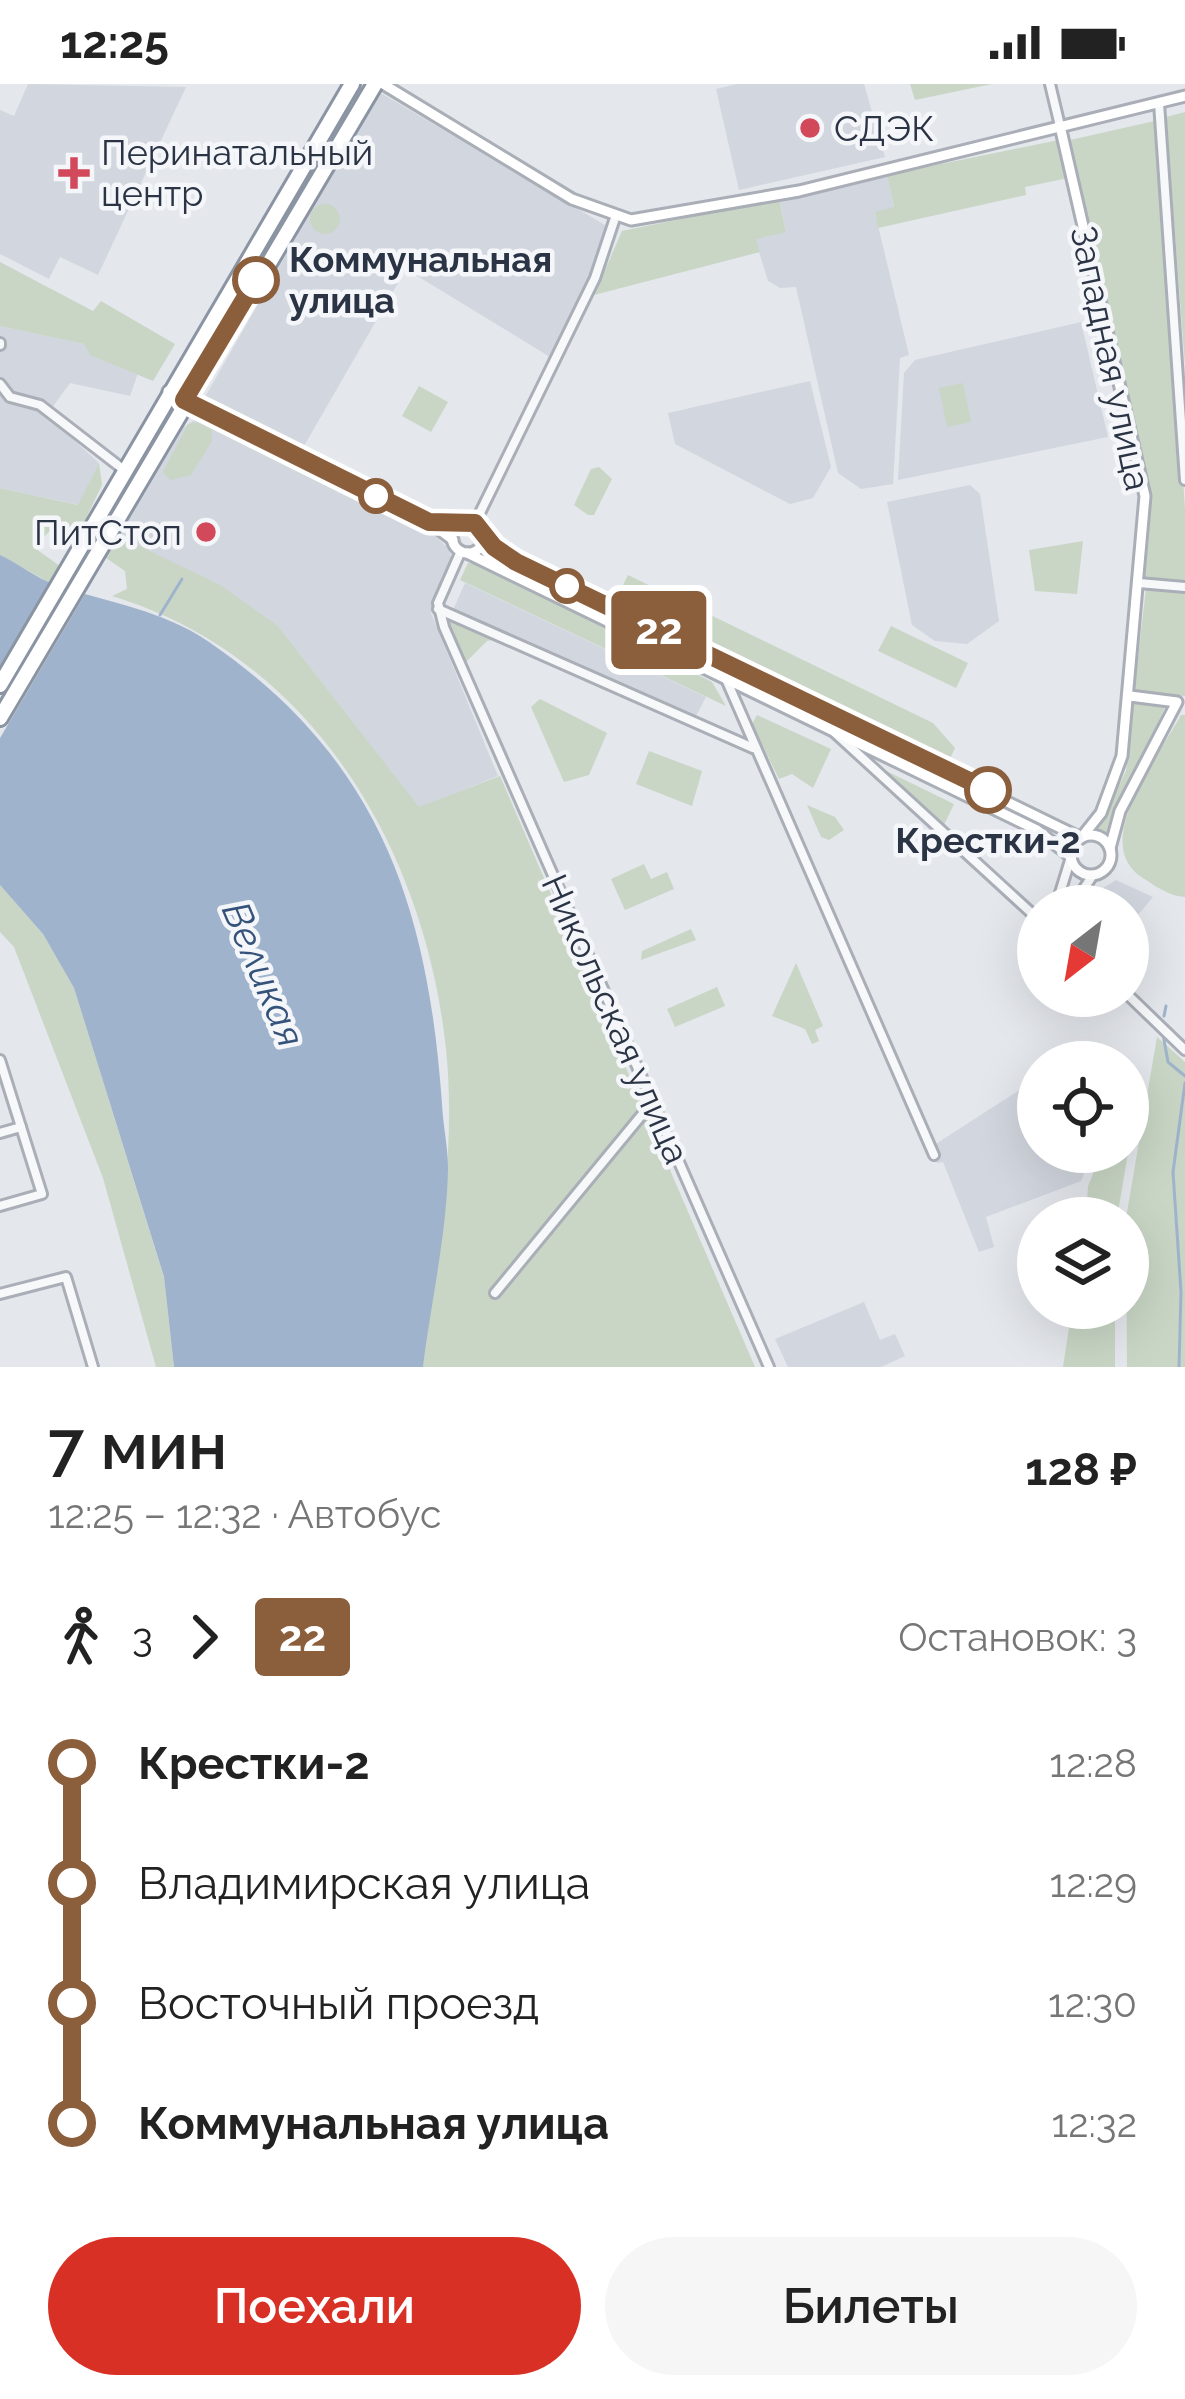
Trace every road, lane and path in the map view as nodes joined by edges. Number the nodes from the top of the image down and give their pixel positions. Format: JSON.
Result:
{"nodes":[{"id":1,"x":352,"y":84,"type":"edge"},
{"id":2,"x":379,"y":84,"type":"edge"},
{"id":3,"x":1050,"y":84,"type":"edge"},
{"id":4,"x":1185,"y":96,"type":"edge"},
{"id":5,"x":1159,"y":103,"type":"junction"},
{"id":6,"x":1060,"y":126,"type":"junction"},
{"id":7,"x":615,"y":218,"type":"junction"},
{"id":8,"x":0,"y":384,"type":"edge"},
{"id":9,"x":168,"y":391,"type":"junction"},
{"id":10,"x":184,"y":400,"type":"junction"},
{"id":11,"x":124,"y":470,"type":"junction"},
{"id":12,"x":1185,"y":480,"type":"edge"},
{"id":13,"x":429,"y":522,"type":"junction"},
{"id":14,"x":475,"y":523,"type":"junction"},
{"id":15,"x":458,"y":525,"type":"junction"},
{"id":16,"x":484,"y":534,"type":"junction"},
{"id":17,"x":453,"y":540,"type":"junction"},
{"id":18,"x":464,"y":552,"type":"junction"},
{"id":19,"x":1139,"y":583,"type":"junction"},
{"id":20,"x":1185,"y":587,"type":"edge"},
{"id":21,"x":437,"y":608,"type":"junction"},
{"id":22,"x":726,"y":679,"type":"junction"},
{"id":23,"x":0,"y":685,"type":"edge"},
{"id":24,"x":1130,"y":696,"type":"junction"},
{"id":25,"x":1181,"y":702,"type":"edge"},
{"id":26,"x":0,"y":718,"type":"edge"},
{"id":27,"x":833,"y":731,"type":"junction"},
{"id":28,"x":755,"y":749,"type":"junction"},
{"id":29,"x":1081,"y":838,"type":"junction"},
{"id":30,"x":1110,"y":848,"type":"junction"},
{"id":31,"x":1071,"y":857,"type":"junction"},
{"id":32,"x":1094,"y":875,"type":"junction"},
{"id":33,"x":1062,"y":885,"type":"edge"},
{"id":34,"x":1087,"y":885,"type":"edge"},
{"id":35,"x":1017,"y":900,"type":"edge"},
{"id":36,"x":1149,"y":1015,"type":"edge"},
{"id":37,"x":1185,"y":1050,"type":"edge"},
{"id":38,"x":0,"y":1062,"type":"edge"},
{"id":39,"x":645,"y":1111,"type":"dead end"},
{"id":40,"x":21,"y":1127,"type":"junction"},
{"id":41,"x":0,"y":1133,"type":"edge"},
{"id":42,"x":934,"y":1155,"type":"dead end"},
{"id":43,"x":0,"y":1206,"type":"edge"},
{"id":44,"x":495,"y":1293,"type":"dead end"},
{"id":45,"x":0,"y":1294,"type":"edge"},
{"id":46,"x":93,"y":1367,"type":"edge"},
{"id":47,"x":769,"y":1367,"type":"edge"}],
"edges":[{"from":1,"to":9,"type":"highway"},
{"from":2,"to":7,"type":"street"},
{"from":2,"to":10,"type":"highway"},
{"from":3,"to":6,"type":"street","name":"Западная улица"},
{"from":4,"to":5,"type":"street"},
{"from":5,"to":6,"type":"street"},
{"from":5,"to":12,"type":"street","name":"Западная улица"},
{"from":6,"to":7,"type":"street"},
{"from":6,"to":19,"type":"street","name":"Западная улица"},
{"from":7,"to":14,"type":"street"},
{"from":8,"to":11,"type":"street"},
{"from":9,"to":10,"type":"street"},
{"from":9,"to":11,"type":"highway"},
{"from":10,"to":13,"type":"street"},
{"from":10,"to":26,"type":"highway"},
{"from":11,"to":23,"type":"highway"},
{"from":13,"to":15,"type":"street"},
{"from":13,"to":17,"type":"street"},
{"from":14,"to":15,"type":"street"},
{"from":14,"to":16,"type":"street"},
{"from":15,"to":17,"type":"street"},
{"from":16,"to":18,"type":"street"},
{"from":16,"to":29,"type":"street"},
{"from":17,"to":18,"type":"street"},
{"from":18,"to":21,"type":"street"},
{"from":18,"to":22,"type":"street"},
{"from":19,"to":20,"type":"street"},
{"from":19,"to":24,"type":"street","name":"Западная улица"},
{"from":21,"to":28,"type":"street"},
{"from":21,"to":47,"type":"street","name":"Никольская улица"},
{"from":22,"to":27,"type":"street"},
{"from":22,"to":28,"type":"street"},
{"from":24,"to":25,"type":"street"},
{"from":24,"to":29,"type":"street","name":"Западная улица"},
{"from":25,"to":30,"type":"street"},
{"from":27,"to":31,"type":"street"},
{"from":27,"to":35,"type":"street"},
{"from":28,"to":42,"type":"street"},
{"from":29,"to":30,"type":"street"},
{"from":29,"to":31,"type":"street"},
{"from":30,"to":32,"type":"street"},
{"from":31,"to":32,"type":"street"},
{"from":31,"to":33,"type":"street"},
{"from":32,"to":34,"type":"street"},
{"from":36,"to":37,"type":"street"},
{"from":38,"to":40,"type":"street"},
{"from":39,"to":44,"type":"street"},
{"from":40,"to":41,"type":"street"},
{"from":40,"to":43,"type":"street"},
{"from":45,"to":46,"type":"street"}]}
